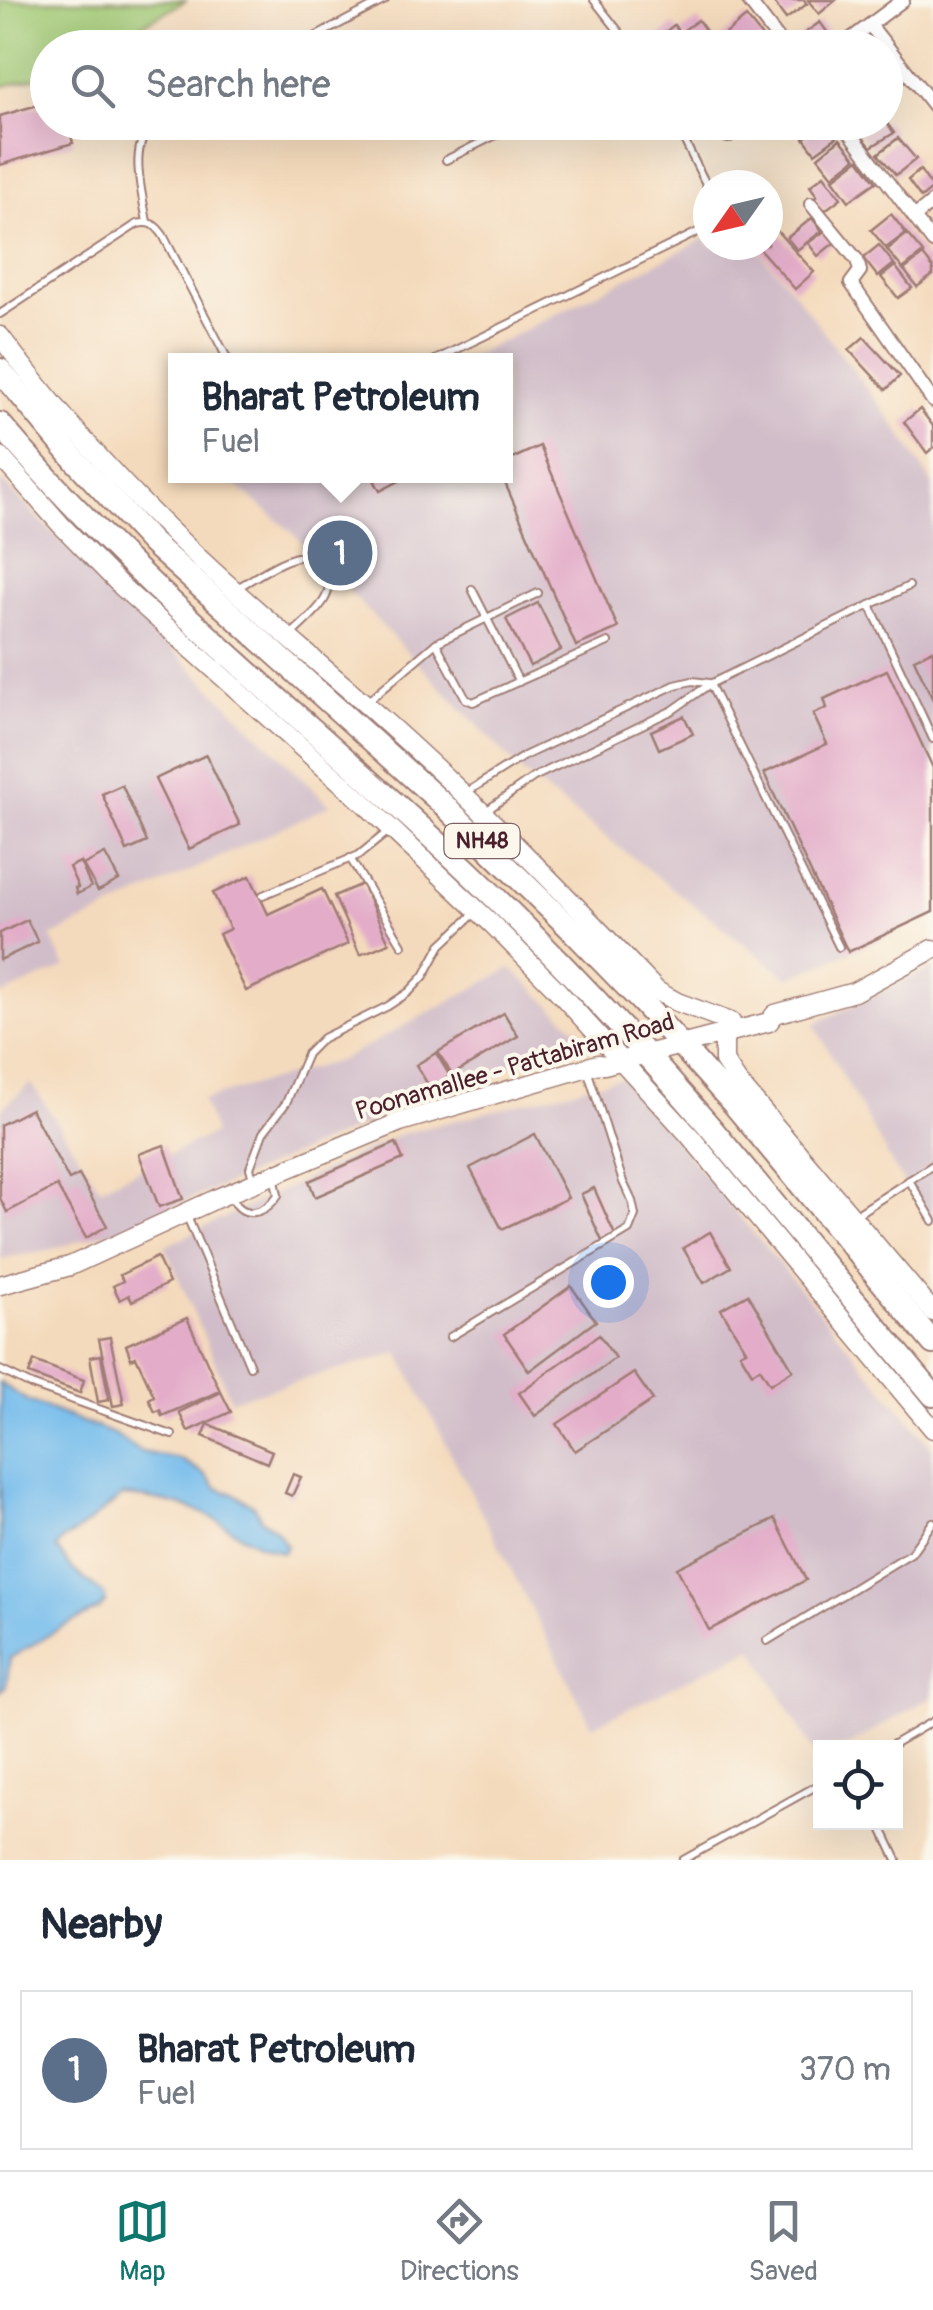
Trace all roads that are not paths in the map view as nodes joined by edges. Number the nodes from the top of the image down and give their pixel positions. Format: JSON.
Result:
{"nodes":[{"id":1,"x":385,"y":0,"type":"edge"},
{"id":2,"x":594,"y":0,"type":"edge"},
{"id":3,"x":748,"y":0,"type":"edge"},
{"id":4,"x":903,"y":0,"type":"edge"},
{"id":5,"x":870,"y":25,"type":"junction"},
{"id":6,"x":328,"y":30,"type":"edge"},
{"id":7,"x":619,"y":30,"type":"edge"},
{"id":8,"x":771,"y":30,"type":"edge"},
{"id":9,"x":863,"y":30,"type":"edge"},
{"id":10,"x":874,"y":30,"type":"edge"},
{"id":11,"x":903,"y":67,"type":"edge"},
{"id":12,"x":933,"y":105,"type":"edge"},
{"id":13,"x":142,"y":140,"type":"edge"},
{"id":14,"x":486,"y":140,"type":"edge"},
{"id":15,"x":684,"y":140,"type":"edge"},
{"id":16,"x":856,"y":140,"type":"edge"},
{"id":17,"x":446,"y":160,"type":"dead end"},
{"id":18,"x":699,"y":170,"type":"edge"},
{"id":19,"x":933,"y":202,"type":"edge"},
{"id":20,"x":811,"y":204,"type":"dead end"},
{"id":21,"x":914,"y":217,"type":"junction"},
{"id":22,"x":148,"y":222,"type":"junction"},
{"id":23,"x":693,"y":233,"type":"edge"},
{"id":24,"x":933,"y":242,"type":"edge"},
{"id":25,"x":0,"y":314,"type":"edge"},
{"id":26,"x":0,"y":336,"type":"edge"},
{"id":27,"x":224,"y":353,"type":"edge"},
{"id":28,"x":449,"y":353,"type":"edge"},
{"id":29,"x":0,"y":370,"type":"edge"},
{"id":30,"x":933,"y":402,"type":"edge"},
{"id":31,"x":0,"y":424,"type":"edge"},
{"id":32,"x":0,"y":456,"type":"edge"},
{"id":33,"x":910,"y":586,"type":"dead end"},
{"id":34,"x":472,"y":589,"type":"dead end"},
{"id":35,"x":234,"y":590,"type":"junction"},
{"id":36,"x":538,"y":593,"type":"dead end"},
{"id":37,"x":870,"y":605,"type":"junction"},
{"id":38,"x":487,"y":618,"type":"junction"},
{"id":39,"x":288,"y":637,"type":"junction"},
{"id":40,"x":608,"y":642,"type":"dead end"},
{"id":41,"x":436,"y":643,"type":"junction"},
{"id":42,"x":519,"y":682,"type":"junction"},
{"id":43,"x":710,"y":684,"type":"junction"},
{"id":44,"x":365,"y":704,"type":"junction"},
{"id":45,"x":933,"y":738,"type":"edge"},
{"id":46,"x":463,"y":794,"type":"junction"},
{"id":47,"x":483,"y":813,"type":"junction"},
{"id":48,"x":391,"y":828,"type":"junction"},
{"id":49,"x":350,"y":858,"type":"junction"},
{"id":50,"x":263,"y":895,"type":"dead end"},
{"id":51,"x":478,"y":910,"type":"junction"},
{"id":52,"x":402,"y":945,"type":"dead end"},
{"id":53,"x":839,"y":947,"type":"dead end"},
{"id":54,"x":933,"y":949,"type":"edge"},
{"id":55,"x":728,"y":1028,"type":"junction"},
{"id":56,"x":677,"y":1041,"type":"junction"},
{"id":57,"x":630,"y":1054,"type":"junction"},
{"id":58,"x":724,"y":1060,"type":"junction"},
{"id":59,"x":592,"y":1066,"type":"junction"},
{"id":60,"x":718,"y":1087,"type":"junction"},
{"id":61,"x":933,"y":1165,"type":"edge"},
{"id":62,"x":273,"y":1174,"type":"junction"},
{"id":63,"x":910,"y":1180,"type":"junction"},
{"id":64,"x":254,"y":1182,"type":"junction"},
{"id":65,"x":229,"y":1192,"type":"junction"},
{"id":66,"x":186,"y":1212,"type":"junction"},
{"id":67,"x":853,"y":1216,"type":"junction"},
{"id":68,"x":933,"y":1220,"type":"edge"},
{"id":69,"x":0,"y":1285,"type":"edge"},
{"id":70,"x":933,"y":1312,"type":"edge"},
{"id":71,"x":450,"y":1337,"type":"dead end"},
{"id":72,"x":933,"y":1344,"type":"edge"},
{"id":73,"x":250,"y":1366,"type":"dead end"},
{"id":74,"x":0,"y":1370,"type":"edge"},
{"id":75,"x":933,"y":1395,"type":"edge"},
{"id":76,"x":933,"y":1429,"type":"edge"},
{"id":77,"x":172,"y":1434,"type":"dead end"},
{"id":78,"x":933,"y":1522,"type":"edge"},
{"id":79,"x":767,"y":1640,"type":"dead end"},
{"id":80,"x":933,"y":1721,"type":"edge"},
{"id":81,"x":901,"y":1740,"type":"edge"},
{"id":82,"x":813,"y":1788,"type":"edge"},
{"id":83,"x":883,"y":1830,"type":"edge"},
{"id":84,"x":683,"y":1860,"type":"edge"},
{"id":85,"x":896,"y":1860,"type":"edge"}],
"edges":[{"from":1,"to":6,"type":"lane"},
{"from":2,"to":7,"type":"lane"},
{"from":3,"to":8,"type":"street"},
{"from":4,"to":5,"type":"street"},
{"from":5,"to":9,"type":"street"},
{"from":5,"to":10,"type":"street"},
{"from":11,"to":12,"type":"street"},
{"from":13,"to":22,"type":"lane"},
{"from":14,"to":17,"type":"lane"},
{"from":15,"to":18,"type":"lane"},
{"from":16,"to":21,"type":"street"},
{"from":19,"to":21,"type":"street"},
{"from":20,"to":30,"type":"street"},
{"from":21,"to":24,"type":"street"},
{"from":22,"to":25,"type":"lane"},
{"from":22,"to":27,"type":"lane"},
{"from":23,"to":28,"type":"lane"},
{"from":26,"to":35,"type":"street"},
{"from":29,"to":56,"type":"highway","number":"NH48"},
{"from":31,"to":57,"type":"highway","number":"NH48"},
{"from":32,"to":48,"type":"street"},
{"from":33,"to":37,"type":"lane"},
{"from":34,"to":38,"type":"lane"},
{"from":35,"to":39,"type":"street"},
{"from":35,"to":39,"type":"lane"},
{"from":36,"to":38,"type":"lane"},
{"from":37,"to":43,"type":"lane"},
{"from":37,"to":45,"type":"lane"},
{"from":38,"to":41,"type":"lane"},
{"from":38,"to":42,"type":"lane"},
{"from":39,"to":44,"type":"street"},
{"from":40,"to":42,"type":"lane"},
{"from":41,"to":42,"type":"lane"},
{"from":41,"to":44,"type":"lane"},
{"from":43,"to":46,"type":"lane"},
{"from":43,"to":47,"type":"lane"},
{"from":43,"to":53,"type":"lane"},
{"from":44,"to":46,"type":"street"},
{"from":46,"to":47,"type":"street"},
{"from":47,"to":55,"type":"street"},
{"from":48,"to":49,"type":"lane"},
{"from":48,"to":51,"type":"street"},
{"from":49,"to":50,"type":"lane"},
{"from":49,"to":52,"type":"lane"},
{"from":51,"to":57,"type":"street"},
{"from":51,"to":64,"type":"lane"},
{"from":54,"to":55,"type":"street","name":"Poonamallee - Pattabiram Road"},
{"from":55,"to":56,"type":"street","name":"Poonamallee - Pattabiram Road"},
{"from":55,"to":58,"type":"street"},
{"from":56,"to":57,"type":"street","name":"Poonamallee - Pattabiram Road"},
{"from":56,"to":60,"type":"highway","number":"NH48"},
{"from":57,"to":59,"type":"street","name":"Poonamallee - Pattabiram Road"},
{"from":57,"to":75,"type":"highway","number":"NH48"},
{"from":57,"to":76,"type":"street"},
{"from":58,"to":60,"type":"street"},
{"from":58,"to":67,"type":"street"},
{"from":59,"to":62,"type":"street","name":"Poonamallee - Pattabiram Road"},
{"from":59,"to":71,"type":"lane"},
{"from":60,"to":72,"type":"highway","number":"NH48"},
{"from":61,"to":63,"type":"lane"},
{"from":62,"to":64,"type":"street","name":"Poonamallee - Pattabiram Road"},
{"from":62,"to":65,"type":"lane"},
{"from":63,"to":67,"type":"lane"},
{"from":63,"to":68,"type":"lane"},
{"from":64,"to":65,"type":"street","name":"Poonamallee - Pattabiram Road"},
{"from":65,"to":66,"type":"street","name":"Poonamallee - Pattabiram Road"},
{"from":66,"to":69,"type":"street","name":"Poonamallee - Pattabiram Road"},
{"from":66,"to":73,"type":"lane"},
{"from":67,"to":70,"type":"street"},
{"from":74,"to":77,"type":"lane"},
{"from":78,"to":79,"type":"lane"},
{"from":80,"to":81,"type":"lane"},
{"from":82,"to":84,"type":"lane"},
{"from":83,"to":85,"type":"lane"}]}
